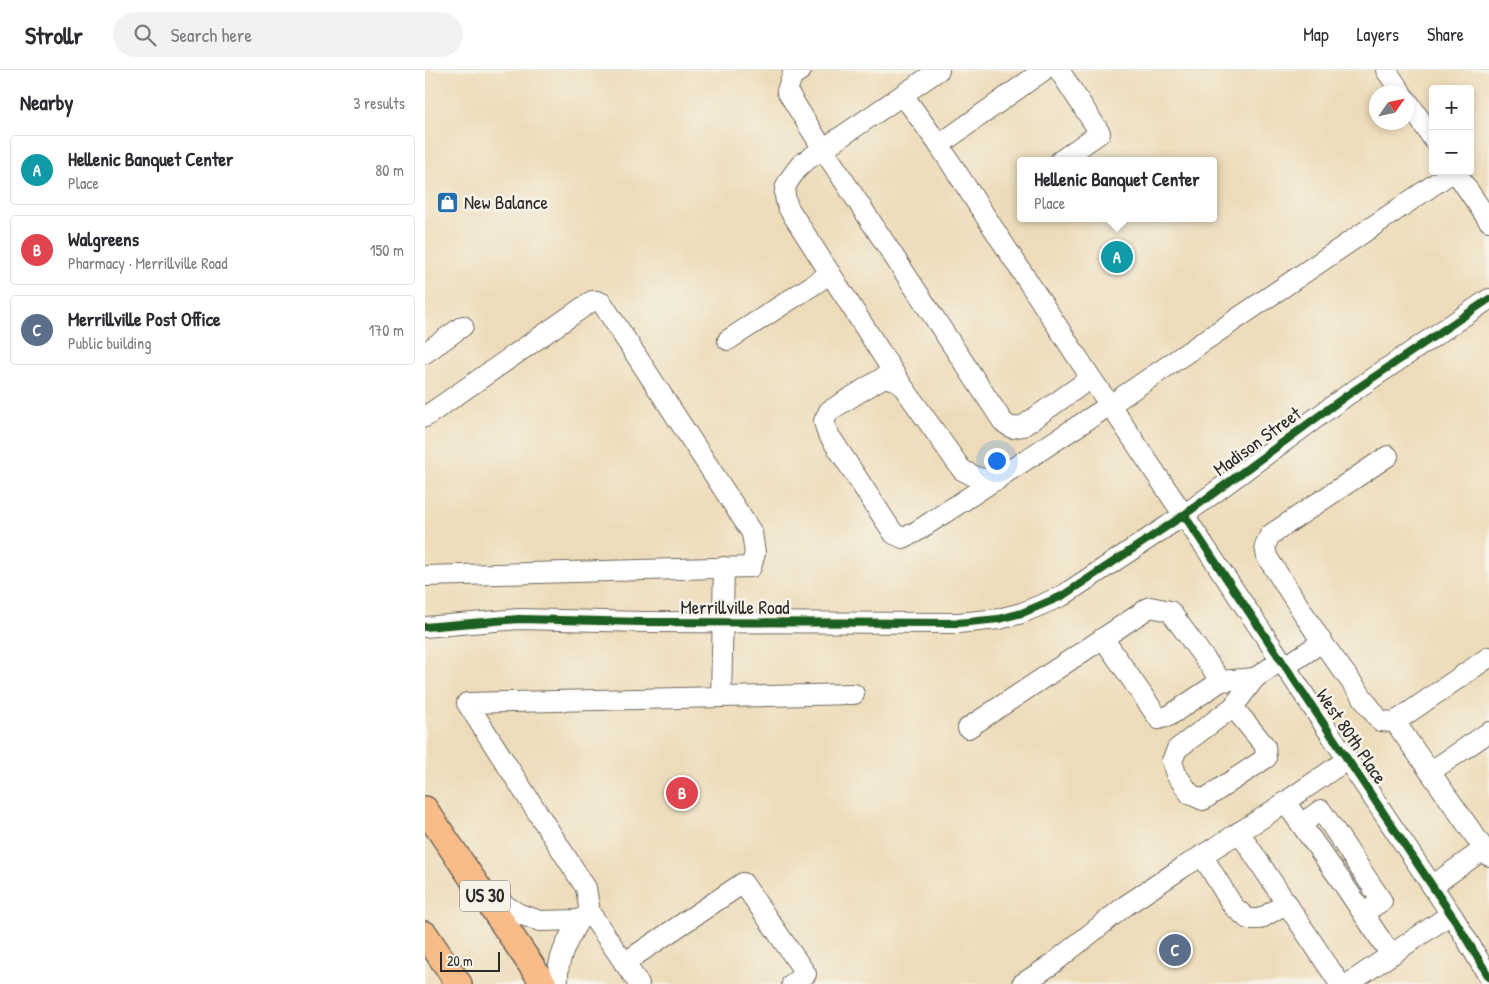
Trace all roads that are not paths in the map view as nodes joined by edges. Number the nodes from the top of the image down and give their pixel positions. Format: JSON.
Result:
{"nodes":[{"id":1,"x":801,"y":70,"type":"edge"},
{"id":2,"x":939,"y":70,"type":"edge"},
{"id":3,"x":1045,"y":70,"type":"edge"},
{"id":4,"x":1059,"y":70,"type":"edge"},
{"id":5,"x":1386,"y":70,"type":"edge"},
{"id":6,"x":1396,"y":85,"type":"edge"},
{"id":7,"x":903,"y":95,"type":"junction"},
{"id":8,"x":1414,"y":110,"type":"edge"},
{"id":9,"x":1429,"y":133,"type":"edge"},
{"id":10,"x":939,"y":145,"type":"junction"},
{"id":11,"x":823,"y":149,"type":"junction"},
{"id":12,"x":1066,"y":157,"type":"edge"},
{"id":13,"x":1449,"y":175,"type":"edge"},
{"id":14,"x":1458,"y":175,"type":"edge"},
{"id":15,"x":1489,"y":221,"type":"edge"},
{"id":16,"x":830,"y":274,"type":"junction"},
{"id":17,"x":1489,"y":299,"type":"edge"},
{"id":18,"x":463,"y":326,"type":"dead end"},
{"id":19,"x":728,"y":340,"type":"dead end"},
{"id":20,"x":425,"y":353,"type":"edge"},
{"id":21,"x":1091,"y":378,"type":"junction"},
{"id":22,"x":899,"y":382,"type":"junction"},
{"id":23,"x":1110,"y":405,"type":"junction"},
{"id":24,"x":425,"y":417,"type":"edge"},
{"id":25,"x":1387,"y":456,"type":"dead end"},
{"id":26,"x":997,"y":480,"type":"junction"},
{"id":27,"x":1185,"y":515,"type":"junction"},
{"id":28,"x":723,"y":566,"type":"junction"},
{"id":29,"x":425,"y":576,"type":"edge"},
{"id":30,"x":1043,"y":606,"type":"joint"},
{"id":31,"x":722,"y":623,"type":"junction"},
{"id":32,"x":425,"y":627,"type":"edge"},
{"id":33,"x":1103,"y":638,"type":"junction"},
{"id":34,"x":1322,"y":642,"type":"junction"},
{"id":35,"x":1489,"y":657,"type":"edge"},
{"id":36,"x":1284,"y":663,"type":"junction"},
{"id":37,"x":1255,"y":678,"type":"junction"},
{"id":38,"x":1221,"y":681,"type":"junction"},
{"id":39,"x":854,"y":694,"type":"dead end"},
{"id":40,"x":721,"y":697,"type":"junction"},
{"id":41,"x":1233,"y":708,"type":"junction"},
{"id":42,"x":1395,"y":722,"type":"junction"},
{"id":43,"x":968,"y":728,"type":"dead end"},
{"id":44,"x":1489,"y":732,"type":"edge"},
{"id":45,"x":1348,"y":759,"type":"junction"},
{"id":46,"x":1430,"y":772,"type":"junction"},
{"id":47,"x":1285,"y":802,"type":"junction"},
{"id":48,"x":425,"y":809,"type":"edge"},
{"id":49,"x":1239,"y":832,"type":"junction"},
{"id":50,"x":1486,"y":853,"type":"edge"},
{"id":51,"x":1202,"y":855,"type":"junction"},
{"id":52,"x":1433,"y":886,"type":"junction"},
{"id":53,"x":480,"y":890,"type":"junction"},
{"id":54,"x":1287,"y":904,"type":"junction"},
{"id":55,"x":1451,"y":914,"type":"junction"},
{"id":56,"x":584,"y":916,"type":"junction"},
{"id":57,"x":425,"y":934,"type":"edge"},
{"id":58,"x":1391,"y":955,"type":"junction"},
{"id":59,"x":624,"y":963,"type":"junction"},
{"id":60,"x":1489,"y":978,"type":"edge"},
{"id":61,"x":459,"y":984,"type":"edge"},
{"id":62,"x":544,"y":984,"type":"edge"},
{"id":63,"x":557,"y":984,"type":"edge"},
{"id":64,"x":639,"y":984,"type":"edge"},
{"id":65,"x":792,"y":984,"type":"edge"},
{"id":66,"x":1023,"y":984,"type":"edge"},
{"id":67,"x":1340,"y":984,"type":"edge"},
{"id":68,"x":1348,"y":984,"type":"edge"}],
"edges":[{"from":1,"to":11,"type":"street"},
{"from":2,"to":7,"type":"street"},
{"from":3,"to":10,"type":"street"},
{"from":4,"to":12,"type":"street"},
{"from":5,"to":6,"type":"street"},
{"from":7,"to":10,"type":"street","name":"West 80th Place"},
{"from":7,"to":11,"type":"street"},
{"from":8,"to":9,"type":"street"},
{"from":10,"to":21,"type":"street","name":"West 80th Place"},
{"from":11,"to":16,"type":"street"},
{"from":11,"to":21,"type":"street"},
{"from":13,"to":23,"type":"street"},
{"from":14,"to":15,"type":"street"},
{"from":16,"to":19,"type":"street"},
{"from":16,"to":22,"type":"street"},
{"from":17,"to":27,"type":"street","name":"Madison Street"},
{"from":18,"to":20,"type":"street"},
{"from":21,"to":23,"type":"street","name":"West 80th Place"},
{"from":22,"to":26,"type":"street"},
{"from":22,"to":26,"type":"street"},
{"from":23,"to":26,"type":"street"},
{"from":23,"to":27,"type":"street","name":"West 80th Place"},
{"from":24,"to":28,"type":"street"},
{"from":25,"to":34,"type":"street"},
{"from":27,"to":30,"type":"street","name":"Madison Street"},
{"from":27,"to":36,"type":"street","name":"West 80th Place"},
{"from":28,"to":29,"type":"street"},
{"from":28,"to":31,"type":"street"},
{"from":30,"to":31,"type":"street","name":"Merrillville Road"},
{"from":31,"to":32,"type":"street","name":"Merrillville Road"},
{"from":31,"to":40,"type":"street"},
{"from":33,"to":38,"type":"street"},
{"from":33,"to":38,"type":"street"},
{"from":33,"to":43,"type":"street"},
{"from":34,"to":36,"type":"street"},
{"from":34,"to":42,"type":"street"},
{"from":35,"to":42,"type":"street"},
{"from":36,"to":37,"type":"street"},
{"from":36,"to":45,"type":"street","name":"West 80th Place"},
{"from":37,"to":38,"type":"street"},
{"from":37,"to":41,"type":"street"},
{"from":39,"to":40,"type":"street"},
{"from":40,"to":56,"type":"street"},
{"from":41,"to":41,"type":"street"},
{"from":42,"to":46,"type":"street"},
{"from":44,"to":46,"type":"street"},
{"from":45,"to":47,"type":"street"},
{"from":45,"to":52,"type":"street","name":"West 80th Place"},
{"from":46,"to":50,"type":"street"},
{"from":47,"to":49,"type":"street"},
{"from":47,"to":58,"type":"street"},
{"from":48,"to":53,"type":"main road","number":"US 30"},
{"from":49,"to":51,"type":"street"},
{"from":49,"to":54,"type":"street"},
{"from":50,"to":52,"type":"street"},
{"from":51,"to":54,"type":"street"},
{"from":51,"to":66,"type":"street"},
{"from":52,"to":55,"type":"street","name":"West 80th Place"},
{"from":53,"to":56,"type":"street"},
{"from":53,"to":62,"type":"main road","number":"US 30"},
{"from":54,"to":67,"type":"street"},
{"from":55,"to":58,"type":"street"},
{"from":55,"to":60,"type":"street","name":"West 80th Place"},
{"from":56,"to":59,"type":"street"},
{"from":56,"to":63,"type":"street"},
{"from":57,"to":61,"type":"main road"},
{"from":58,"to":68,"type":"street"},
{"from":59,"to":64,"type":"street"},
{"from":59,"to":65,"type":"street"}]}
